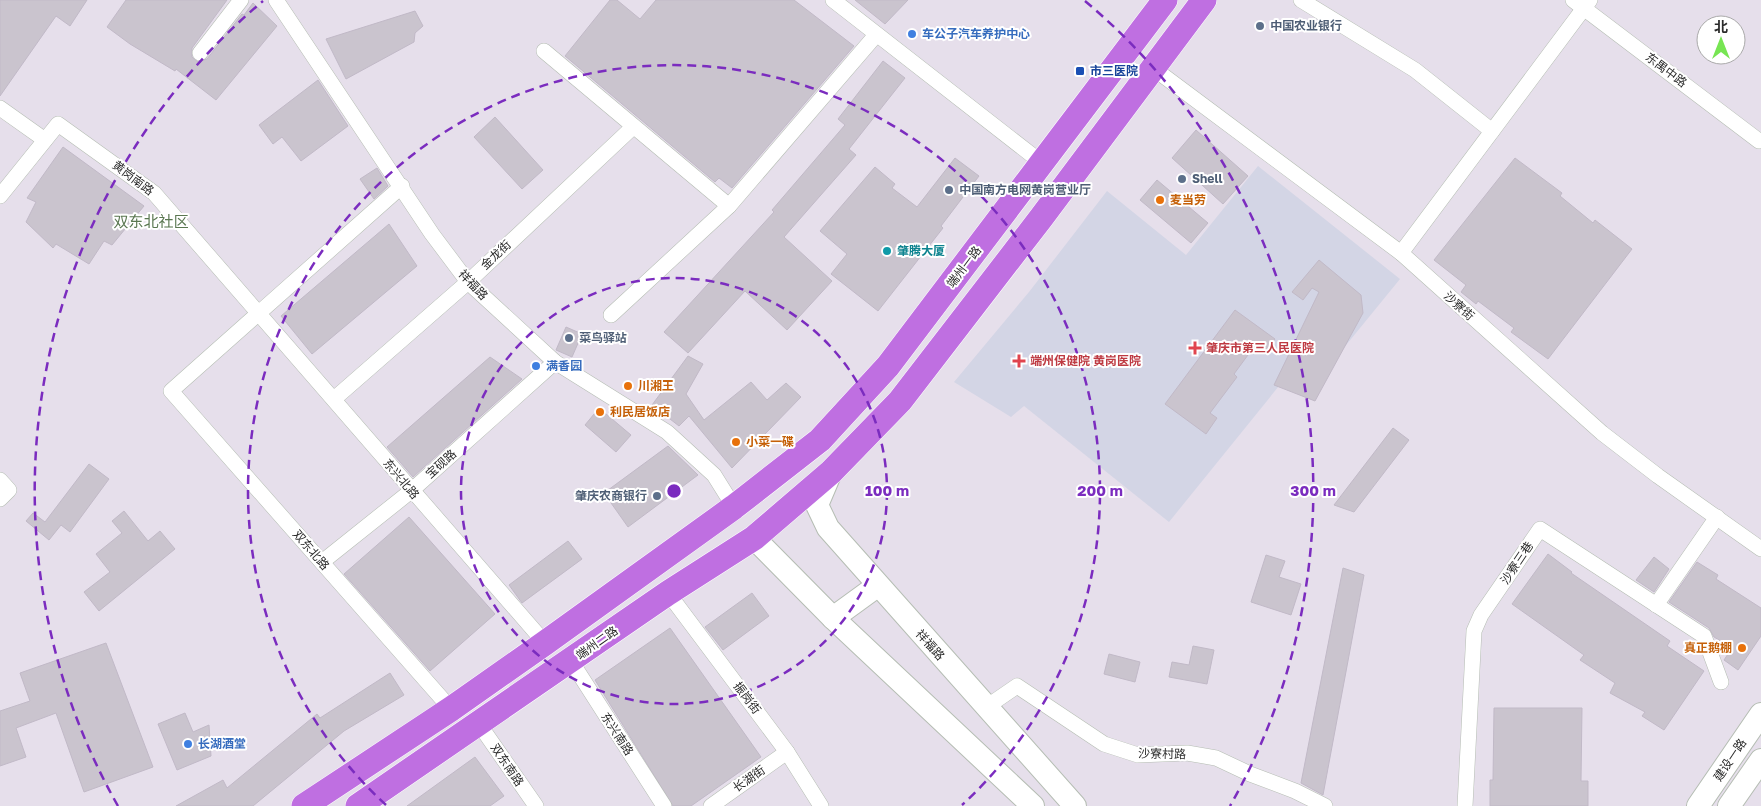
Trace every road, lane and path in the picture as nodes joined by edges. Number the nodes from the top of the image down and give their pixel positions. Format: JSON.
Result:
{"nodes":[{"id":1,"x":240,"y":0,"type":"edge"},
{"id":2,"x":833,"y":0,"type":"edge"},
{"id":3,"x":1165,"y":0,"type":"edge"},
{"id":4,"x":1204,"y":0,"type":"edge"},
{"id":5,"x":1302,"y":0,"type":"edge"},
{"id":6,"x":278,"y":1,"type":"edge"},
{"id":7,"x":1582,"y":3,"type":"edge"},
{"id":8,"x":876,"y":35,"type":"junction"},
{"id":9,"x":544,"y":51,"type":"dead end"},
{"id":10,"x":200,"y":53,"type":"dead end"},
{"id":11,"x":1153,"y":68,"type":"junction"},
{"id":12,"x":0,"y":108,"type":"edge"},
{"id":13,"x":633,"y":127,"type":"junction"},
{"id":14,"x":1492,"y":131,"type":"junction"},
{"id":15,"x":45,"y":140,"type":"junction"},
{"id":16,"x":1759,"y":141,"type":"dead end"},
{"id":17,"x":1042,"y":163,"type":"junction"},
{"id":18,"x":402,"y":186,"type":"junction"},
{"id":19,"x":0,"y":196,"type":"edge"},
{"id":20,"x":729,"y":206,"type":"junction"},
{"id":21,"x":1401,"y":253,"type":"junction"},
{"id":22,"x":468,"y":282,"type":"junction"},
{"id":23,"x":258,"y":313,"type":"junction"},
{"id":24,"x":611,"y":314,"type":"dead end"},
{"id":25,"x":555,"y":362,"type":"junction"},
{"id":26,"x":334,"y":399,"type":"junction"},
{"id":27,"x":831,"y":472,"type":"junction"},
{"id":28,"x":0,"y":480,"type":"edge"},
{"id":29,"x":411,"y":491,"type":"junction"},
{"id":30,"x":0,"y":499,"type":"edge"},
{"id":31,"x":734,"y":507,"type":"junction"},
{"id":32,"x":1717,"y":517,"type":"junction"},
{"id":33,"x":754,"y":538,"type":"junction"},
{"id":34,"x":1761,"y":549,"type":"edge"},
{"id":35,"x":322,"y":562,"type":"junction"},
{"id":36,"x":877,"y":586,"type":"junction"},
{"id":37,"x":668,"y":593,"type":"junction"},
{"id":38,"x":1656,"y":605,"type":"junction"},
{"id":39,"x":833,"y":618,"type":"junction"},
{"id":40,"x":545,"y":643,"type":"junction"},
{"id":41,"x":571,"y":661,"type":"junction"},
{"id":42,"x":1722,"y":682,"type":"dead end"},
{"id":43,"x":985,"y":708,"type":"junction"},
{"id":44,"x":451,"y":709,"type":"junction"},
{"id":45,"x":1761,"y":714,"type":"edge"},
{"id":46,"x":479,"y":724,"type":"junction"},
{"id":47,"x":787,"y":752,"type":"junction"},
{"id":48,"x":1761,"y":760,"type":"edge"},
{"id":49,"x":304,"y":806,"type":"edge"},
{"id":50,"x":358,"y":806,"type":"edge"},
{"id":51,"x":536,"y":806,"type":"edge"},
{"id":52,"x":664,"y":806,"type":"edge"},
{"id":53,"x":711,"y":806,"type":"edge"},
{"id":54,"x":821,"y":806,"type":"edge"},
{"id":55,"x":1033,"y":806,"type":"edge"},
{"id":56,"x":1075,"y":806,"type":"edge"},
{"id":57,"x":1325,"y":806,"type":"edge"},
{"id":58,"x":1465,"y":806,"type":"edge"},
{"id":59,"x":1698,"y":806,"type":"edge"},
{"id":60,"x":1729,"y":806,"type":"edge"}],
"edges":[{"from":1,"to":10,"type":"street"},
{"from":2,"to":8,"type":"street"},
{"from":3,"to":17,"type":"main road","name":"端州一路"},
{"from":4,"to":11,"type":"main road"},
{"from":5,"to":14,"type":"street"},
{"from":6,"to":18,"type":"street","name":"祥福路"},
{"from":7,"to":14,"type":"street"},
{"from":7,"to":16,"type":"street","name":"东禺中路"},
{"from":8,"to":17,"type":"street"},
{"from":8,"to":20,"type":"street"},
{"from":9,"to":13,"type":"street"},
{"from":11,"to":21,"type":"street","name":"沙寮街"},
{"from":11,"to":27,"type":"main road"},
{"from":12,"to":15,"type":"street"},
{"from":13,"to":20,"type":"street"},
{"from":13,"to":22,"type":"street","name":"金龙街"},
{"from":14,"to":21,"type":"street"},
{"from":15,"to":19,"type":"street","name":"黄岗南路"},
{"from":15,"to":23,"type":"street","name":"黄岗南路"},
{"from":17,"to":31,"type":"main road","name":"端州一路"},
{"from":18,"to":22,"type":"street","name":"祥福路"},
{"from":18,"to":23,"type":"street"},
{"from":20,"to":24,"type":"street"},
{"from":21,"to":32,"type":"street","name":"沙寮街"},
{"from":22,"to":25,"type":"street","name":"祥福路"},
{"from":22,"to":26,"type":"street","name":"金龙街"},
{"from":23,"to":26,"type":"street","name":"东兴北路"},
{"from":23,"to":35,"type":"street","name":"双东北路"},
{"from":25,"to":29,"type":"street","name":"宝砚路"},
{"from":25,"to":31,"type":"street","name":"祥福路"},
{"from":26,"to":29,"type":"street","name":"东兴北路"},
{"from":27,"to":33,"type":"main road","name":"端州二路"},
{"from":27,"to":36,"type":"street","name":"祥福路"},
{"from":28,"to":30,"type":"street"},
{"from":29,"to":35,"type":"street","name":"宝砚路"},
{"from":29,"to":40,"type":"street","name":"东兴北路"},
{"from":31,"to":40,"type":"main road"},
{"from":32,"to":34,"type":"street","name":"沙寮街"},
{"from":32,"to":38,"type":"street"},
{"from":33,"to":37,"type":"main road","name":"端州二路"},
{"from":33,"to":39,"type":"street"},
{"from":35,"to":44,"type":"street","name":"双东北路"},
{"from":36,"to":39,"type":"street"},
{"from":36,"to":43,"type":"street","name":"祥福路"},
{"from":37,"to":41,"type":"main road","name":"端州二路"},
{"from":37,"to":47,"type":"street","name":"振岗街"},
{"from":38,"to":42,"type":"street","name":"沙寮三巷"},
{"from":38,"to":58,"type":"street","name":"沙寮三巷"},
{"from":39,"to":55,"type":"street"},
{"from":40,"to":44,"type":"main road"},
{"from":41,"to":46,"type":"main road","name":"端州二路"},
{"from":41,"to":52,"type":"street","name":"东兴南路"},
{"from":43,"to":56,"type":"street","name":"祥福路"},
{"from":43,"to":57,"type":"street","name":"沙寮村路"},
{"from":44,"to":49,"type":"main road"},
{"from":45,"to":59,"type":"street","name":"建设一路"},
{"from":46,"to":50,"type":"main road","name":"端州二路"},
{"from":46,"to":51,"type":"street","name":"双东南路"},
{"from":47,"to":53,"type":"street","name":"长湖街"},
{"from":47,"to":54,"type":"street","name":"振岗街"},
{"from":48,"to":60,"type":"street","name":"建设一路"}]}
